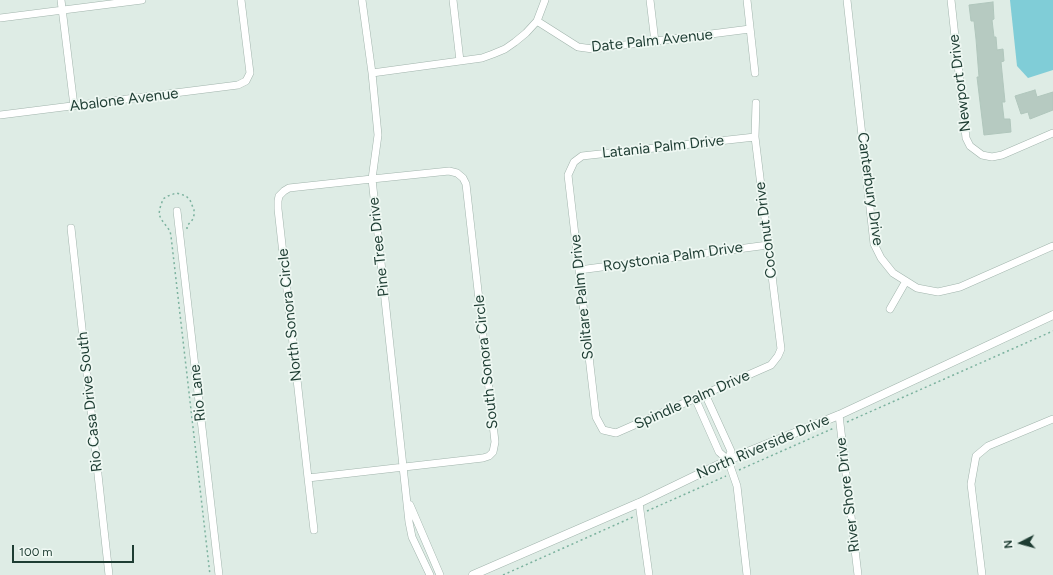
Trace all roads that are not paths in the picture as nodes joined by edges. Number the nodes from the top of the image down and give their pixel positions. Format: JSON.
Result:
{"nodes":[{"id":1,"x":61,"y":0,"type":"edge"},
{"id":2,"x":142,"y":0,"type":"edge"},
{"id":3,"x":241,"y":0,"type":"edge"},
{"id":4,"x":362,"y":0,"type":"edge"},
{"id":5,"x":454,"y":0,"type":"edge"},
{"id":6,"x":545,"y":0,"type":"edge"},
{"id":7,"x":650,"y":0,"type":"edge"},
{"id":8,"x":747,"y":0,"type":"edge"},
{"id":9,"x":847,"y":0,"type":"edge"},
{"id":10,"x":950,"y":0,"type":"edge"},
{"id":11,"x":62,"y":10,"type":"junction"},
{"id":12,"x":0,"y":18,"type":"edge"},
{"id":13,"x":536,"y":21,"type":"junction"},
{"id":14,"x":750,"y":29,"type":"junction"},
{"id":15,"x":655,"y":42,"type":"junction"},
{"id":16,"x":460,"y":61,"type":"junction"},
{"id":17,"x":372,"y":73,"type":"junction"},
{"id":18,"x":755,"y":73,"type":"dead end"},
{"id":19,"x":756,"y":103,"type":"dead end"},
{"id":20,"x":74,"y":106,"type":"junction"},
{"id":21,"x":0,"y":115,"type":"edge"},
{"id":22,"x":1053,"y":133,"type":"edge"},
{"id":23,"x":755,"y":137,"type":"junction"},
{"id":24,"x":574,"y":162,"type":"joint"},
{"id":25,"x":372,"y":178,"type":"junction"},
{"id":26,"x":177,"y":211,"type":"dead end"},
{"id":27,"x":71,"y":228,"type":"dead end"},
{"id":28,"x":768,"y":245,"type":"junction"},
{"id":29,"x":1053,"y":246,"type":"edge"},
{"id":30,"x":579,"y":270,"type":"junction"},
{"id":31,"x":906,"y":281,"type":"junction"},
{"id":32,"x":890,"y":309,"type":"dead end"},
{"id":33,"x":1053,"y":315,"type":"edge"},
{"id":34,"x":778,"y":356,"type":"joint"},
{"id":35,"x":705,"y":394,"type":"junction"},
{"id":36,"x":695,"y":398,"type":"junction"},
{"id":37,"x":839,"y":414,"type":"junction"},
{"id":38,"x":1053,"y":419,"type":"edge"},
{"id":39,"x":603,"y":430,"type":"joint"},
{"id":40,"x":728,"y":460,"type":"junction"},
{"id":41,"x":403,"y":468,"type":"junction"},
{"id":42,"x":308,"y":478,"type":"junction"},
{"id":43,"x":406,"y":495,"type":"junction"},
{"id":44,"x":638,"y":503,"type":"junction"},
{"id":45,"x":314,"y":530,"type":"dead end"},
{"id":46,"x":109,"y":575,"type":"edge"},
{"id":47,"x":219,"y":575,"type":"edge"},
{"id":48,"x":430,"y":575,"type":"edge"},
{"id":49,"x":440,"y":575,"type":"edge"},
{"id":50,"x":473,"y":575,"type":"edge"},
{"id":51,"x":649,"y":575,"type":"edge"},
{"id":52,"x":747,"y":575,"type":"edge"},
{"id":53,"x":858,"y":575,"type":"edge"},
{"id":54,"x":982,"y":575,"type":"edge"}],
"edges":[{"from":1,"to":11,"type":"street"},
{"from":2,"to":11,"type":"street"},
{"from":3,"to":20,"type":"street","name":"Abalone Avenue"},
{"from":4,"to":17,"type":"street","name":"Pine Tree Drive"},
{"from":5,"to":16,"type":"street"},
{"from":6,"to":13,"type":"street"},
{"from":7,"to":15,"type":"street"},
{"from":8,"to":14,"type":"street"},
{"from":9,"to":31,"type":"street","name":"Canterbury Drive"},
{"from":10,"to":22,"type":"street","name":"Newport Drive"},
{"from":11,"to":12,"type":"street"},
{"from":11,"to":20,"type":"street"},
{"from":13,"to":15,"type":"street","name":"Date Palm Avenue"},
{"from":13,"to":16,"type":"street"},
{"from":14,"to":15,"type":"street","name":"Date Palm Avenue"},
{"from":14,"to":18,"type":"street"},
{"from":16,"to":17,"type":"street"},
{"from":17,"to":25,"type":"street","name":"Pine Tree Drive"},
{"from":19,"to":23,"type":"street","name":"Coconut Drive"},
{"from":20,"to":21,"type":"street","name":"Abalone Avenue"},
{"from":23,"to":24,"type":"street","name":"Latania Palm Drive"},
{"from":23,"to":28,"type":"street","name":"Coconut Drive"},
{"from":24,"to":30,"type":"street","name":"Solitare Palm Drive"},
{"from":25,"to":41,"type":"street","name":"Pine Tree Drive"},
{"from":25,"to":41,"type":"street","name":"South Sonora Circle"},
{"from":25,"to":42,"type":"street","name":"North Sonora Circle"},
{"from":26,"to":47,"type":"street","name":"Rio Lane"},
{"from":27,"to":46,"type":"street","name":"Rio Casa Drive South"},
{"from":28,"to":30,"type":"street","name":"Roystonia Palm Drive"},
{"from":28,"to":34,"type":"street","name":"Coconut Drive"},
{"from":29,"to":31,"type":"street","name":"Canterbury Drive"},
{"from":30,"to":39,"type":"street","name":"Solitare Palm Drive"},
{"from":31,"to":32,"type":"street"},
{"from":33,"to":37,"type":"street","name":"North Riverside Drive"},
{"from":34,"to":35,"type":"street","name":"Spindle Palm Drive"},
{"from":35,"to":36,"type":"street","name":"Spindle Palm Drive"},
{"from":35,"to":40,"type":"street"},
{"from":36,"to":39,"type":"street","name":"Spindle Palm Drive"},
{"from":36,"to":40,"type":"street"},
{"from":37,"to":40,"type":"street","name":"North Riverside Drive"},
{"from":37,"to":53,"type":"street","name":"River Shore Drive"},
{"from":38,"to":54,"type":"street"},
{"from":40,"to":44,"type":"street","name":"North Riverside Drive"},
{"from":40,"to":52,"type":"street"},
{"from":41,"to":42,"type":"street","name":"South Sonora Circle"},
{"from":41,"to":43,"type":"street","name":"Pine Tree Drive"},
{"from":42,"to":45,"type":"street","name":"North Sonora Circle"},
{"from":43,"to":48,"type":"street","name":"Pine Tree Drive"},
{"from":43,"to":49,"type":"street","name":"Pine Tree Drive"},
{"from":44,"to":50,"type":"street","name":"North Riverside Drive"},
{"from":44,"to":51,"type":"street"}]}
